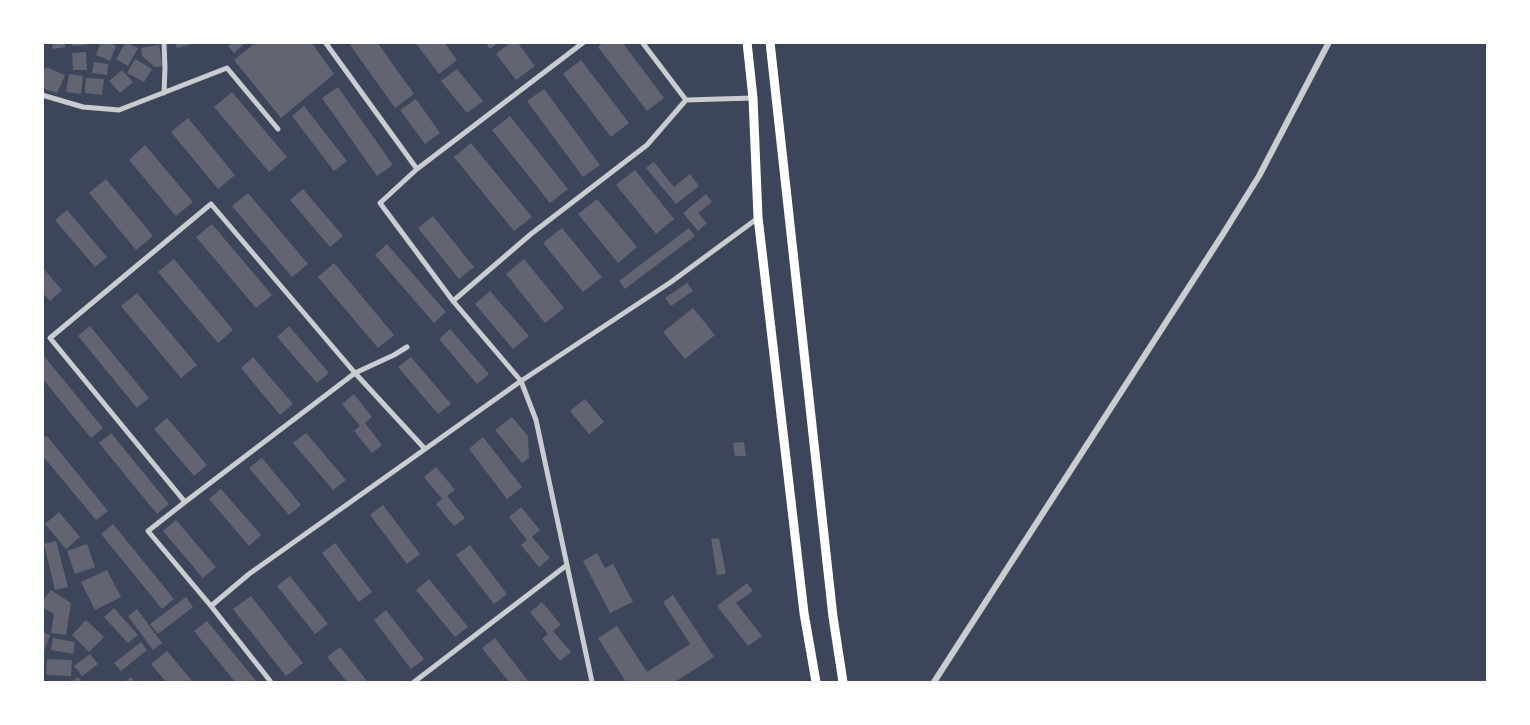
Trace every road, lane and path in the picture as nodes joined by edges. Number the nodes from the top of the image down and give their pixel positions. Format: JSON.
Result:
{"nodes":[{"id":1,"x":164,"y":42,"type":"edge"},
{"id":2,"x":325,"y":42,"type":"edge"},
{"id":3,"x":584,"y":42,"type":"edge"},
{"id":4,"x":642,"y":42,"type":"edge"},
{"id":5,"x":747,"y":42,"type":"edge"},
{"id":6,"x":770,"y":42,"type":"edge"},
{"id":7,"x":1329,"y":42,"type":"edge"},
{"id":8,"x":164,"y":93,"type":"junction"},
{"id":9,"x":42,"y":95,"type":"edge"},
{"id":10,"x":753,"y":98,"type":"junction"},
{"id":11,"x":686,"y":100,"type":"junction"},
{"id":12,"x":278,"y":129,"type":"dead end"},
{"id":13,"x":417,"y":169,"type":"junction"},
{"id":14,"x":758,"y":217,"type":"junction"},
{"id":15,"x":453,"y":301,"type":"junction"},
{"id":16,"x":407,"y":347,"type":"dead end"},
{"id":17,"x":355,"y":373,"type":"junction"},
{"id":18,"x":521,"y":381,"type":"junction"},
{"id":19,"x":425,"y":449,"type":"junction"},
{"id":20,"x":184,"y":502,"type":"junction"},
{"id":21,"x":567,"y":565,"type":"junction"},
{"id":22,"x":211,"y":606,"type":"junction"},
{"id":23,"x":271,"y":682,"type":"edge"},
{"id":24,"x":414,"y":682,"type":"edge"},
{"id":25,"x":592,"y":682,"type":"edge"},
{"id":26,"x":816,"y":682,"type":"edge"},
{"id":27,"x":843,"y":682,"type":"edge"},
{"id":28,"x":934,"y":682,"type":"edge"}],
"edges":[{"from":1,"to":8,"type":"street"},
{"from":2,"to":13,"type":"street"},
{"from":3,"to":13,"type":"street"},
{"from":4,"to":11,"type":"street"},
{"from":5,"to":10,"type":"main road"},
{"from":6,"to":27,"type":"main road"},
{"from":7,"to":28,"type":"street"},
{"from":8,"to":9,"type":"street"},
{"from":8,"to":12,"type":"street"},
{"from":10,"to":11,"type":"street"},
{"from":10,"to":14,"type":"main road"},
{"from":11,"to":15,"type":"street"},
{"from":13,"to":15,"type":"street"},
{"from":14,"to":18,"type":"street"},
{"from":14,"to":26,"type":"main road"},
{"from":15,"to":18,"type":"street"},
{"from":16,"to":17,"type":"street"},
{"from":17,"to":19,"type":"street"},
{"from":17,"to":20,"type":"street"},
{"from":17,"to":20,"type":"street"},
{"from":18,"to":19,"type":"street"},
{"from":18,"to":21,"type":"street"},
{"from":19,"to":22,"type":"street"},
{"from":20,"to":22,"type":"street"},
{"from":21,"to":24,"type":"street"},
{"from":21,"to":25,"type":"street"},
{"from":22,"to":23,"type":"street"}]}
